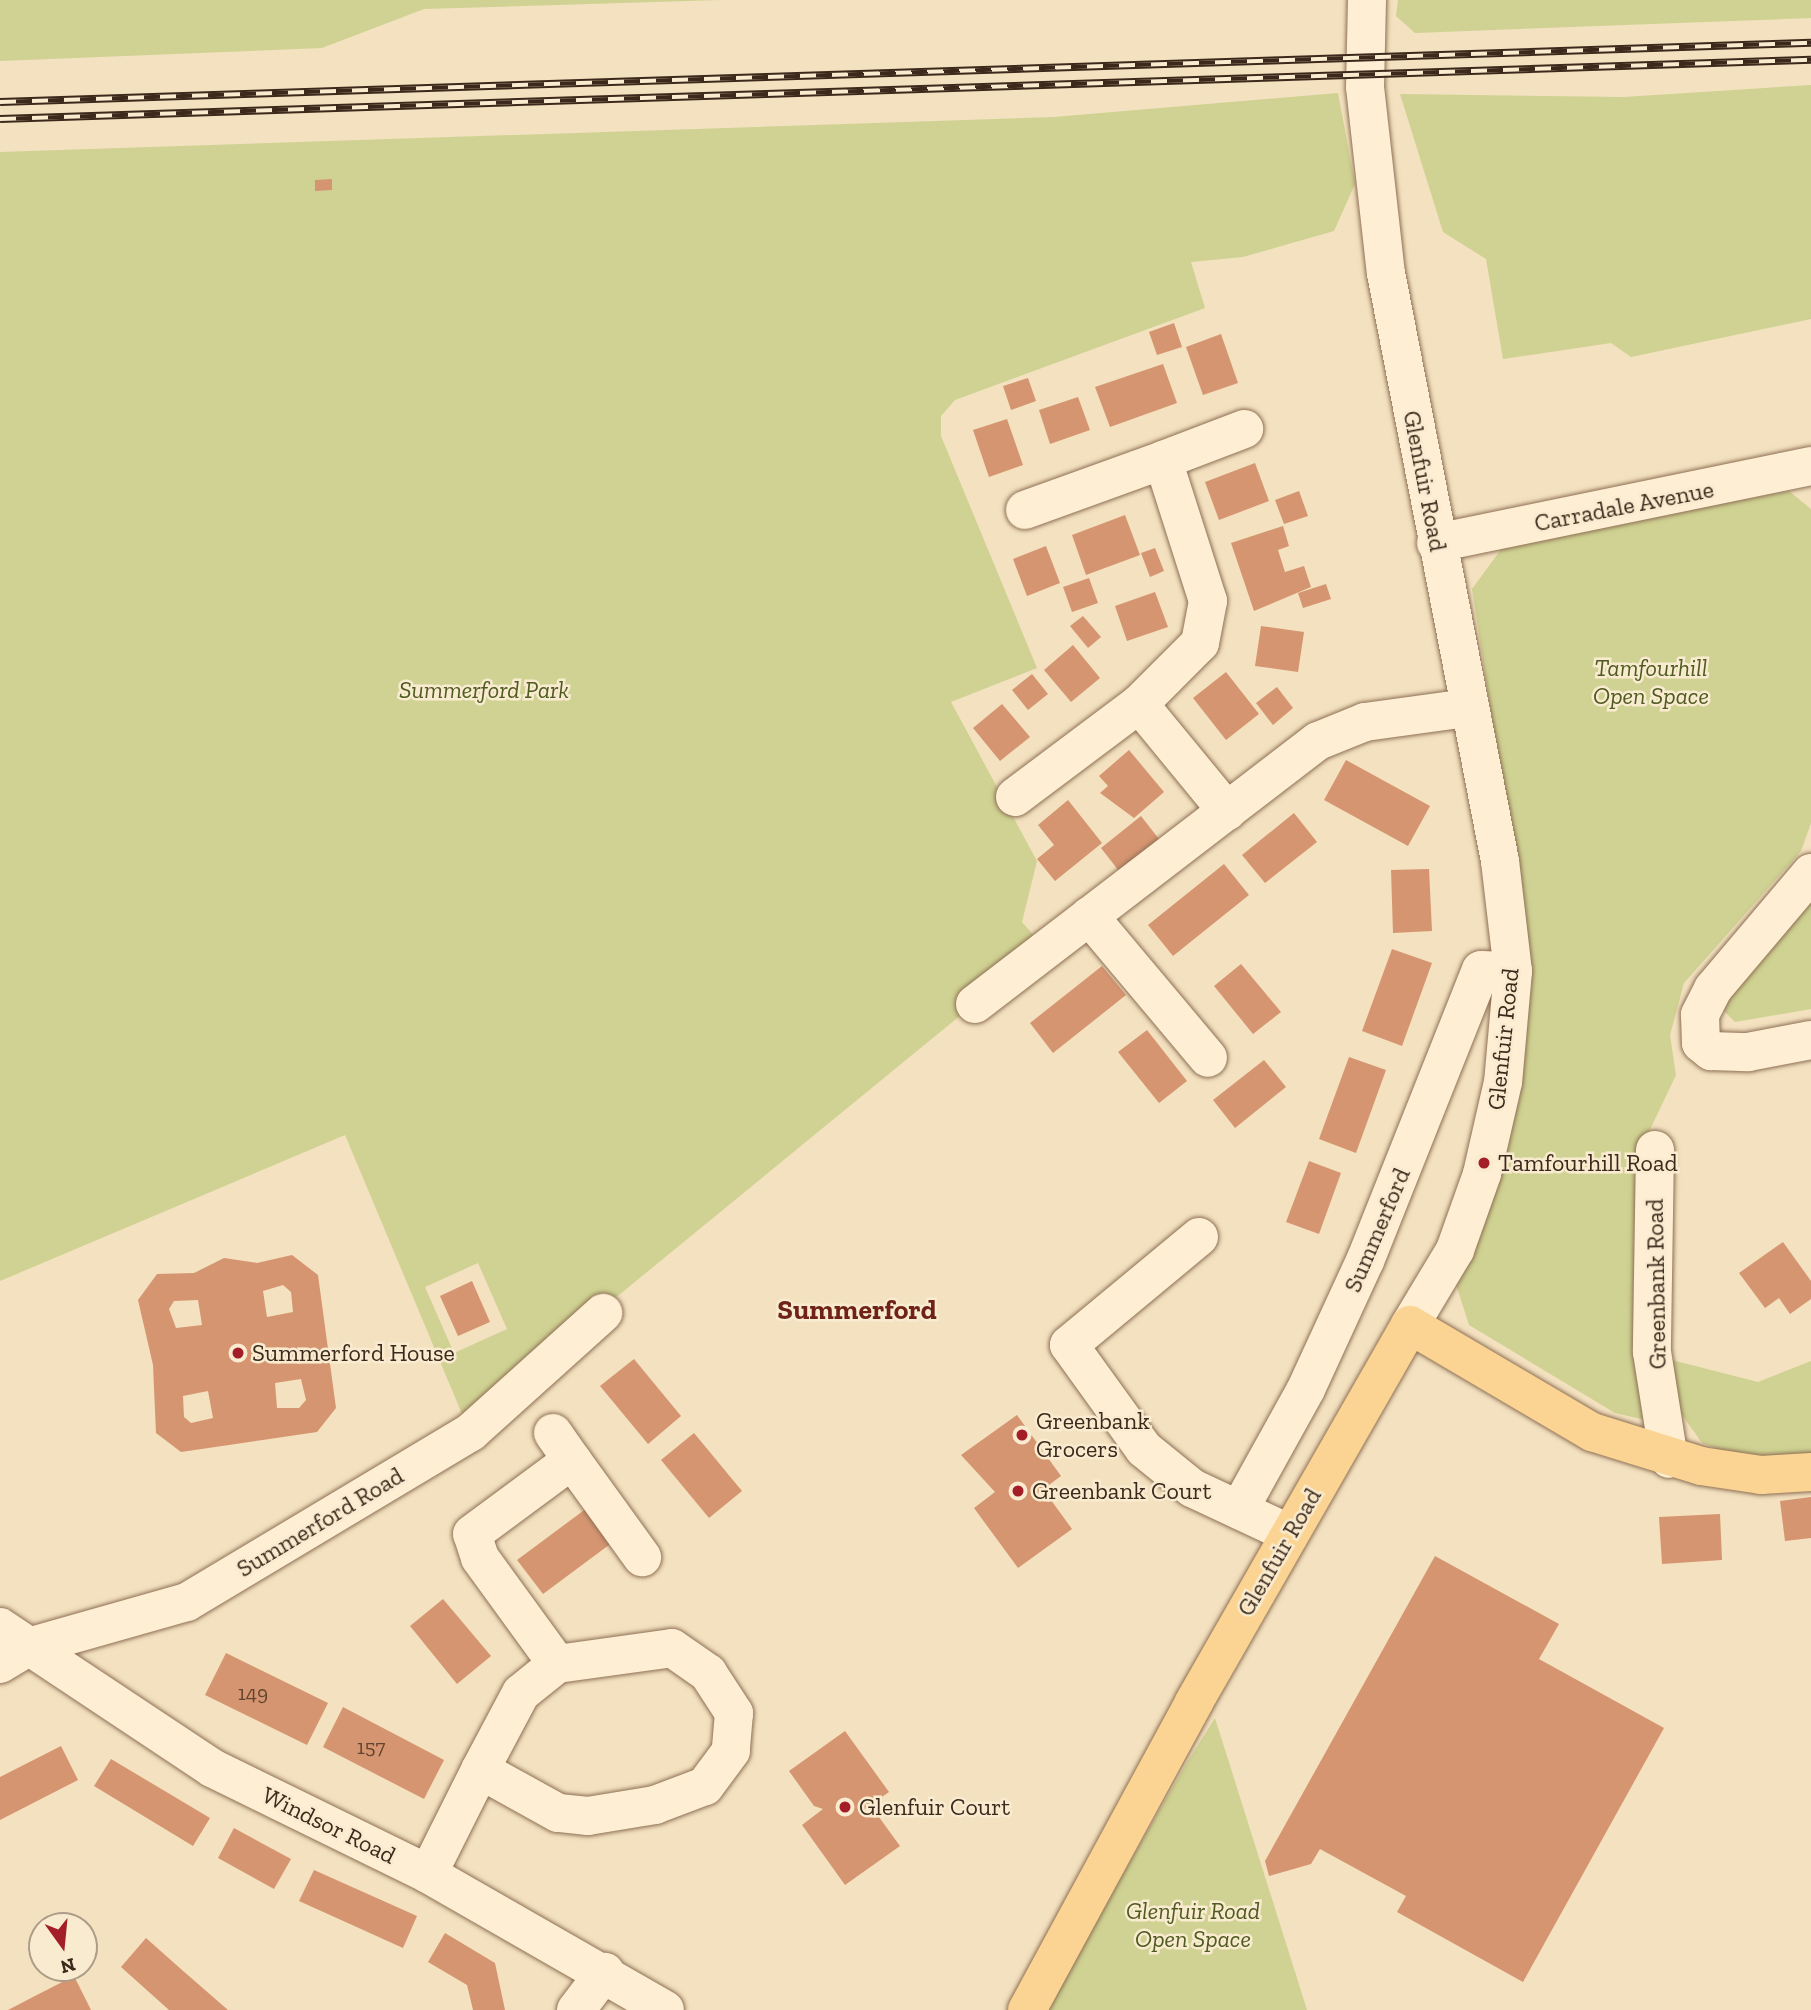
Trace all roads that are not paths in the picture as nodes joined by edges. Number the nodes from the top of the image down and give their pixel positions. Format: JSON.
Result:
{"nodes":[{"id":1,"x":1366,"y":3,"type":"edge"},
{"id":2,"x":1244,"y":429,"type":"dead end"},
{"id":3,"x":1163,"y":460,"type":"junction"},
{"id":4,"x":1811,"y":466,"type":"edge"},
{"id":5,"x":1025,"y":510,"type":"dead end"},
{"id":6,"x":1436,"y":543,"type":"junction"},
{"id":7,"x":1139,"y":704,"type":"junction"},
{"id":8,"x":1466,"y":708,"type":"junction"},
{"id":9,"x":1015,"y":797,"type":"dead end"},
{"id":10,"x":1227,"y":811,"type":"junction"},
{"id":11,"x":1811,"y":873,"type":"edge"},
{"id":12,"x":1089,"y":916,"type":"junction"},
{"id":13,"x":1513,"y":971,"type":"junction"},
{"id":14,"x":975,"y":1004,"type":"dead end"},
{"id":15,"x":1811,"y":1040,"type":"edge"},
{"id":16,"x":1208,"y":1058,"type":"dead end"},
{"id":17,"x":1655,"y":1150,"type":"dead end"},
{"id":18,"x":1199,"y":1237,"type":"dead end"},
{"id":19,"x":603,"y":1313,"type":"dead end"},
{"id":20,"x":1410,"y":1325,"type":"junction"},
{"id":21,"x":1668,"y":1459,"type":"junction"},
{"id":22,"x":1811,"y":1472,"type":"edge"},
{"id":23,"x":1239,"y":1510,"type":"junction"},
{"id":24,"x":1290,"y":1534,"type":"junction"},
{"id":25,"x":642,"y":1557,"type":"dead end"},
{"id":26,"x":9,"y":1646,"type":"edge"},
{"id":27,"x":557,"y":1664,"type":"junction"},
{"id":28,"x":480,"y":1770,"type":"junction"},
{"id":29,"x":428,"y":1874,"type":"junction"},
{"id":30,"x":606,"y":1972,"type":"junction"},
{"id":31,"x":576,"y":2010,"type":"edge"},
{"id":32,"x":666,"y":2010,"type":"edge"},
{"id":33,"x":1027,"y":2010,"type":"edge"}],
"edges":[{"from":1,"to":6,"type":"street","name":"Glenfuir Road"},
{"from":2,"to":3,"type":"street"},
{"from":3,"to":5,"type":"street"},
{"from":3,"to":7,"type":"street"},
{"from":4,"to":6,"type":"street","name":"Carradale Avenue"},
{"from":6,"to":8,"type":"street","name":"Glenfuir Road"},
{"from":7,"to":9,"type":"street"},
{"from":7,"to":10,"type":"street"},
{"from":8,"to":10,"type":"street"},
{"from":8,"to":13,"type":"street","name":"Glenfuir Road"},
{"from":10,"to":12,"type":"street"},
{"from":11,"to":15,"type":"street"},
{"from":12,"to":14,"type":"street"},
{"from":12,"to":16,"type":"street"},
{"from":13,"to":20,"type":"street","name":"Glenfuir Road"},
{"from":13,"to":23,"type":"street","name":"Summerford"},
{"from":17,"to":21,"type":"street","name":"Greenbank Road"},
{"from":18,"to":23,"type":"street"},
{"from":19,"to":26,"type":"street","name":"Summerford Road"},
{"from":20,"to":21,"type":"main road"},
{"from":20,"to":24,"type":"main road","name":"Glenfuir Road"},
{"from":21,"to":22,"type":"main road"},
{"from":23,"to":24,"type":"street"},
{"from":24,"to":33,"type":"main road","name":"Glenfuir Road"},
{"from":25,"to":27,"type":"street"},
{"from":26,"to":29,"type":"street","name":"Windsor Road"},
{"from":27,"to":28,"type":"street"},
{"from":27,"to":28,"type":"street"},
{"from":28,"to":29,"type":"street"},
{"from":29,"to":30,"type":"street","name":"Windsor Road"},
{"from":30,"to":31,"type":"street"},
{"from":30,"to":32,"type":"street","name":"Windsor Road"}]}
